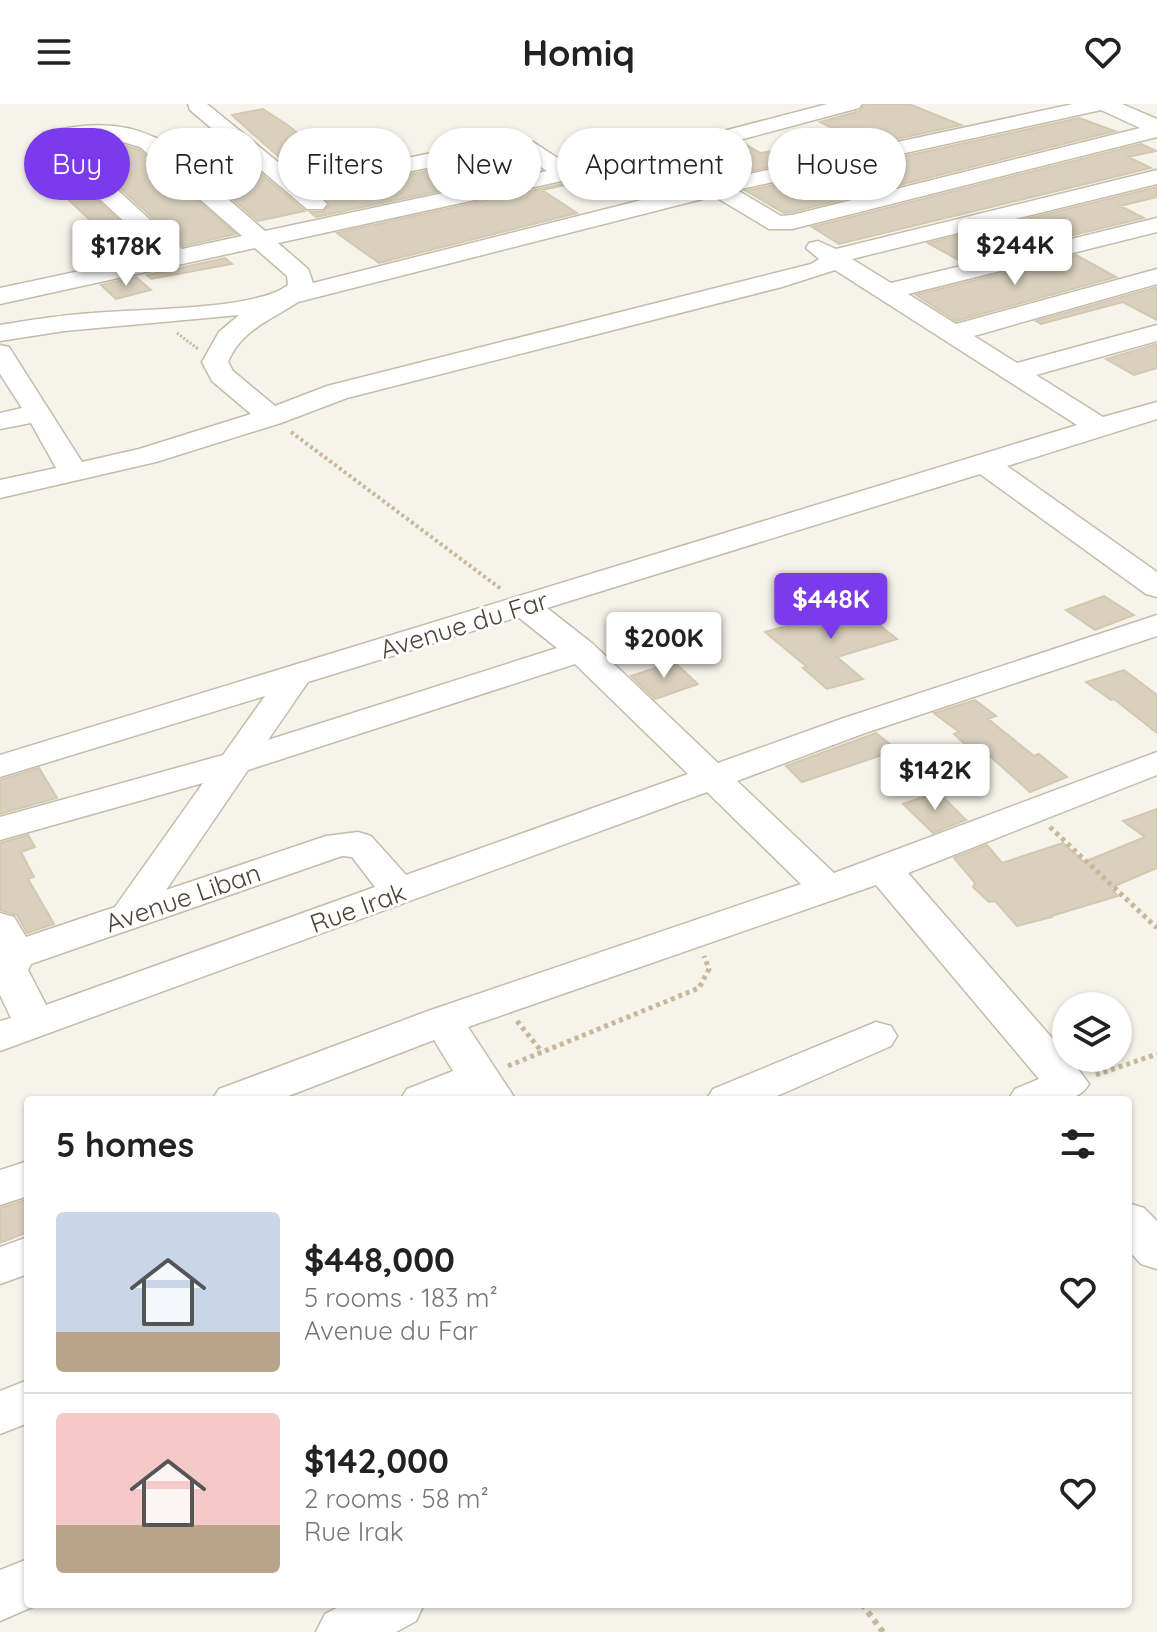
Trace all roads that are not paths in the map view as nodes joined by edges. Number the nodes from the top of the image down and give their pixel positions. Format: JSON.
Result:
{"nodes":[{"id":1,"x":852,"y":104,"type":"edge"},
{"id":2,"x":1095,"y":105,"type":"edge"},
{"id":3,"x":197,"y":106,"type":"dead end"},
{"id":4,"x":752,"y":130,"type":"edge"},
{"id":5,"x":146,"y":141,"type":"edge"},
{"id":6,"x":265,"y":163,"type":"junction"},
{"id":7,"x":262,"y":164,"type":"edge"},
{"id":8,"x":411,"y":164,"type":"edge"},
{"id":9,"x":557,"y":168,"type":"edge"},
{"id":10,"x":278,"y":173,"type":"edge"},
{"id":11,"x":557,"y":175,"type":"edge"},
{"id":12,"x":1157,"y":177,"type":"edge"},
{"id":13,"x":752,"y":180,"type":"edge"},
{"id":14,"x":214,"y":200,"type":"edge"},
{"id":15,"x":310,"y":200,"type":"edge"},
{"id":16,"x":608,"y":200,"type":"edge"},
{"id":17,"x":669,"y":200,"type":"edge"},
{"id":18,"x":737,"y":200,"type":"edge"},
{"id":19,"x":625,"y":211,"type":"junction"},
{"id":20,"x":338,"y":223,"type":"junction"},
{"id":21,"x":777,"y":224,"type":"junction"},
{"id":22,"x":1157,"y":225,"type":"edge"},
{"id":23,"x":262,"y":241,"type":"junction"},
{"id":24,"x":177,"y":258,"type":"junction"},
{"id":25,"x":837,"y":260,"type":"junction"},
{"id":26,"x":1157,"y":276,"type":"edge"},
{"id":27,"x":886,"y":292,"type":"junction"},
{"id":28,"x":0,"y":296,"type":"edge"},
{"id":29,"x":283,"y":300,"type":"junction"},
{"id":30,"x":0,"y":333,"type":"edge"},
{"id":31,"x":1157,"y":333,"type":"edge"},
{"id":32,"x":952,"y":334,"type":"junction"},
{"id":33,"x":5,"y":367,"type":"edge"},
{"id":34,"x":1012,"y":373,"type":"junction"},
{"id":35,"x":1157,"y":410,"type":"edge"},
{"id":36,"x":39,"y":413,"type":"junction"},
{"id":37,"x":271,"y":417,"type":"junction"},
{"id":38,"x":0,"y":421,"type":"edge"},
{"id":39,"x":1099,"y":427,"type":"junction"},
{"id":40,"x":984,"y":463,"type":"junction"},
{"id":41,"x":73,"y":472,"type":"junction"},
{"id":42,"x":0,"y":489,"type":"edge"},
{"id":43,"x":1157,"y":587,"type":"edge"},
{"id":44,"x":524,"y":606,"type":"junction"},
{"id":45,"x":1157,"y":625,"type":"edge"},
{"id":46,"x":581,"y":651,"type":"junction"},
{"id":47,"x":294,"y":678,"type":"junction"},
{"id":48,"x":233,"y":763,"type":"junction"},
{"id":49,"x":1157,"y":763,"type":"edge"},
{"id":50,"x":0,"y":766,"type":"edge"},
{"id":51,"x":714,"y":776,"type":"junction"},
{"id":52,"x":0,"y":829,"type":"edge"},
{"id":53,"x":883,"y":869,"type":"junction"},
{"id":54,"x":828,"y":888,"type":"junction"},
{"id":55,"x":400,"y":893,"type":"junction"},
{"id":56,"x":127,"y":918,"type":"junction"},
{"id":57,"x":5,"y":947,"type":"edge"},
{"id":58,"x":443,"y":1021,"type":"junction"},
{"id":59,"x":18,"y":1031,"type":"edge"},
{"id":60,"x":876,"y":1036,"type":"dead end"},
{"id":61,"x":487,"y":1089,"type":"edge"},
{"id":62,"x":245,"y":1096,"type":"edge"},
{"id":63,"x":446,"y":1096,"type":"edge"},
{"id":64,"x":737,"y":1096,"type":"edge"},
{"id":65,"x":1040,"y":1096,"type":"edge"},
{"id":66,"x":24,"y":1179,"type":"edge"},
{"id":67,"x":0,"y":1188,"type":"edge"},
{"id":68,"x":24,"y":1257,"type":"edge"},
{"id":69,"x":0,"y":1266,"type":"edge"},
{"id":70,"x":24,"y":1403,"type":"edge"},
{"id":71,"x":0,"y":1413,"type":"edge"},
{"id":72,"x":24,"y":1585,"type":"edge"},
{"id":73,"x":0,"y":1597,"type":"edge"},
{"id":74,"x":389,"y":1608,"type":"edge"},
{"id":75,"x":344,"y":1632,"type":"edge"}],
"edges":[{"from":1,"to":4,"type":"street"},
{"from":2,"to":13,"type":"street"},
{"from":2,"to":21,"type":"street"},
{"from":3,"to":6,"type":"street"},
{"from":5,"to":24,"type":"street"},
{"from":6,"to":7,"type":"street"},
{"from":6,"to":10,"type":"street"},
{"from":8,"to":9,"type":"street"},
{"from":11,"to":20,"type":"street"},
{"from":12,"to":25,"type":"street"},
{"from":14,"to":23,"type":"street"},
{"from":15,"to":20,"type":"street"},
{"from":16,"to":19,"type":"street"},
{"from":17,"to":19,"type":"street"},
{"from":18,"to":21,"type":"street"},
{"from":19,"to":29,"type":"street"},
{"from":20,"to":23,"type":"street"},
{"from":21,"to":25,"type":"street"},
{"from":22,"to":27,"type":"street"},
{"from":23,"to":24,"type":"street"},
{"from":23,"to":29,"type":"street"},
{"from":24,"to":28,"type":"street"},
{"from":25,"to":27,"type":"street"},
{"from":25,"to":37,"type":"street"},
{"from":26,"to":32,"type":"street"},
{"from":27,"to":32,"type":"street"},
{"from":29,"to":30,"type":"street"},
{"from":29,"to":37,"type":"street"},
{"from":31,"to":34,"type":"street"},
{"from":32,"to":34,"type":"street"},
{"from":33,"to":36,"type":"street"},
{"from":34,"to":39,"type":"street"},
{"from":35,"to":39,"type":"street","name":"Avenue du Far"},
{"from":36,"to":38,"type":"street"},
{"from":36,"to":41,"type":"street"},
{"from":37,"to":41,"type":"street"},
{"from":39,"to":40,"type":"street","name":"Avenue du Far"},
{"from":40,"to":43,"type":"street"},
{"from":40,"to":44,"type":"street","name":"Avenue du Far"},
{"from":41,"to":42,"type":"street"},
{"from":44,"to":46,"type":"street"},
{"from":44,"to":47,"type":"street","name":"Avenue du Far"},
{"from":45,"to":51,"type":"street","name":"Rue Irak"},
{"from":46,"to":48,"type":"street"},
{"from":46,"to":51,"type":"street"},
{"from":47,"to":48,"type":"street"},
{"from":47,"to":50,"type":"street","name":"Avenue du Far"},
{"from":48,"to":52,"type":"street"},
{"from":48,"to":56,"type":"street"},
{"from":49,"to":53,"type":"street"},
{"from":51,"to":54,"type":"street"},
{"from":51,"to":55,"type":"street","name":"Rue Irak"},
{"from":53,"to":54,"type":"street"},
{"from":53,"to":65,"type":"street"},
{"from":54,"to":58,"type":"street"},
{"from":55,"to":56,"type":"street","name":"Avenue Liban"},
{"from":55,"to":59,"type":"street","name":"Rue Irak"},
{"from":56,"to":57,"type":"street","name":"Avenue Liban"},
{"from":57,"to":59,"type":"street"},
{"from":58,"to":61,"type":"street"},
{"from":58,"to":62,"type":"street"},
{"from":60,"to":64,"type":"street"},
{"from":61,"to":63,"type":"street"},
{"from":66,"to":67,"type":"street"},
{"from":68,"to":69,"type":"street"},
{"from":70,"to":71,"type":"street"},
{"from":72,"to":73,"type":"street"},
{"from":74,"to":75,"type":"street"}]}
